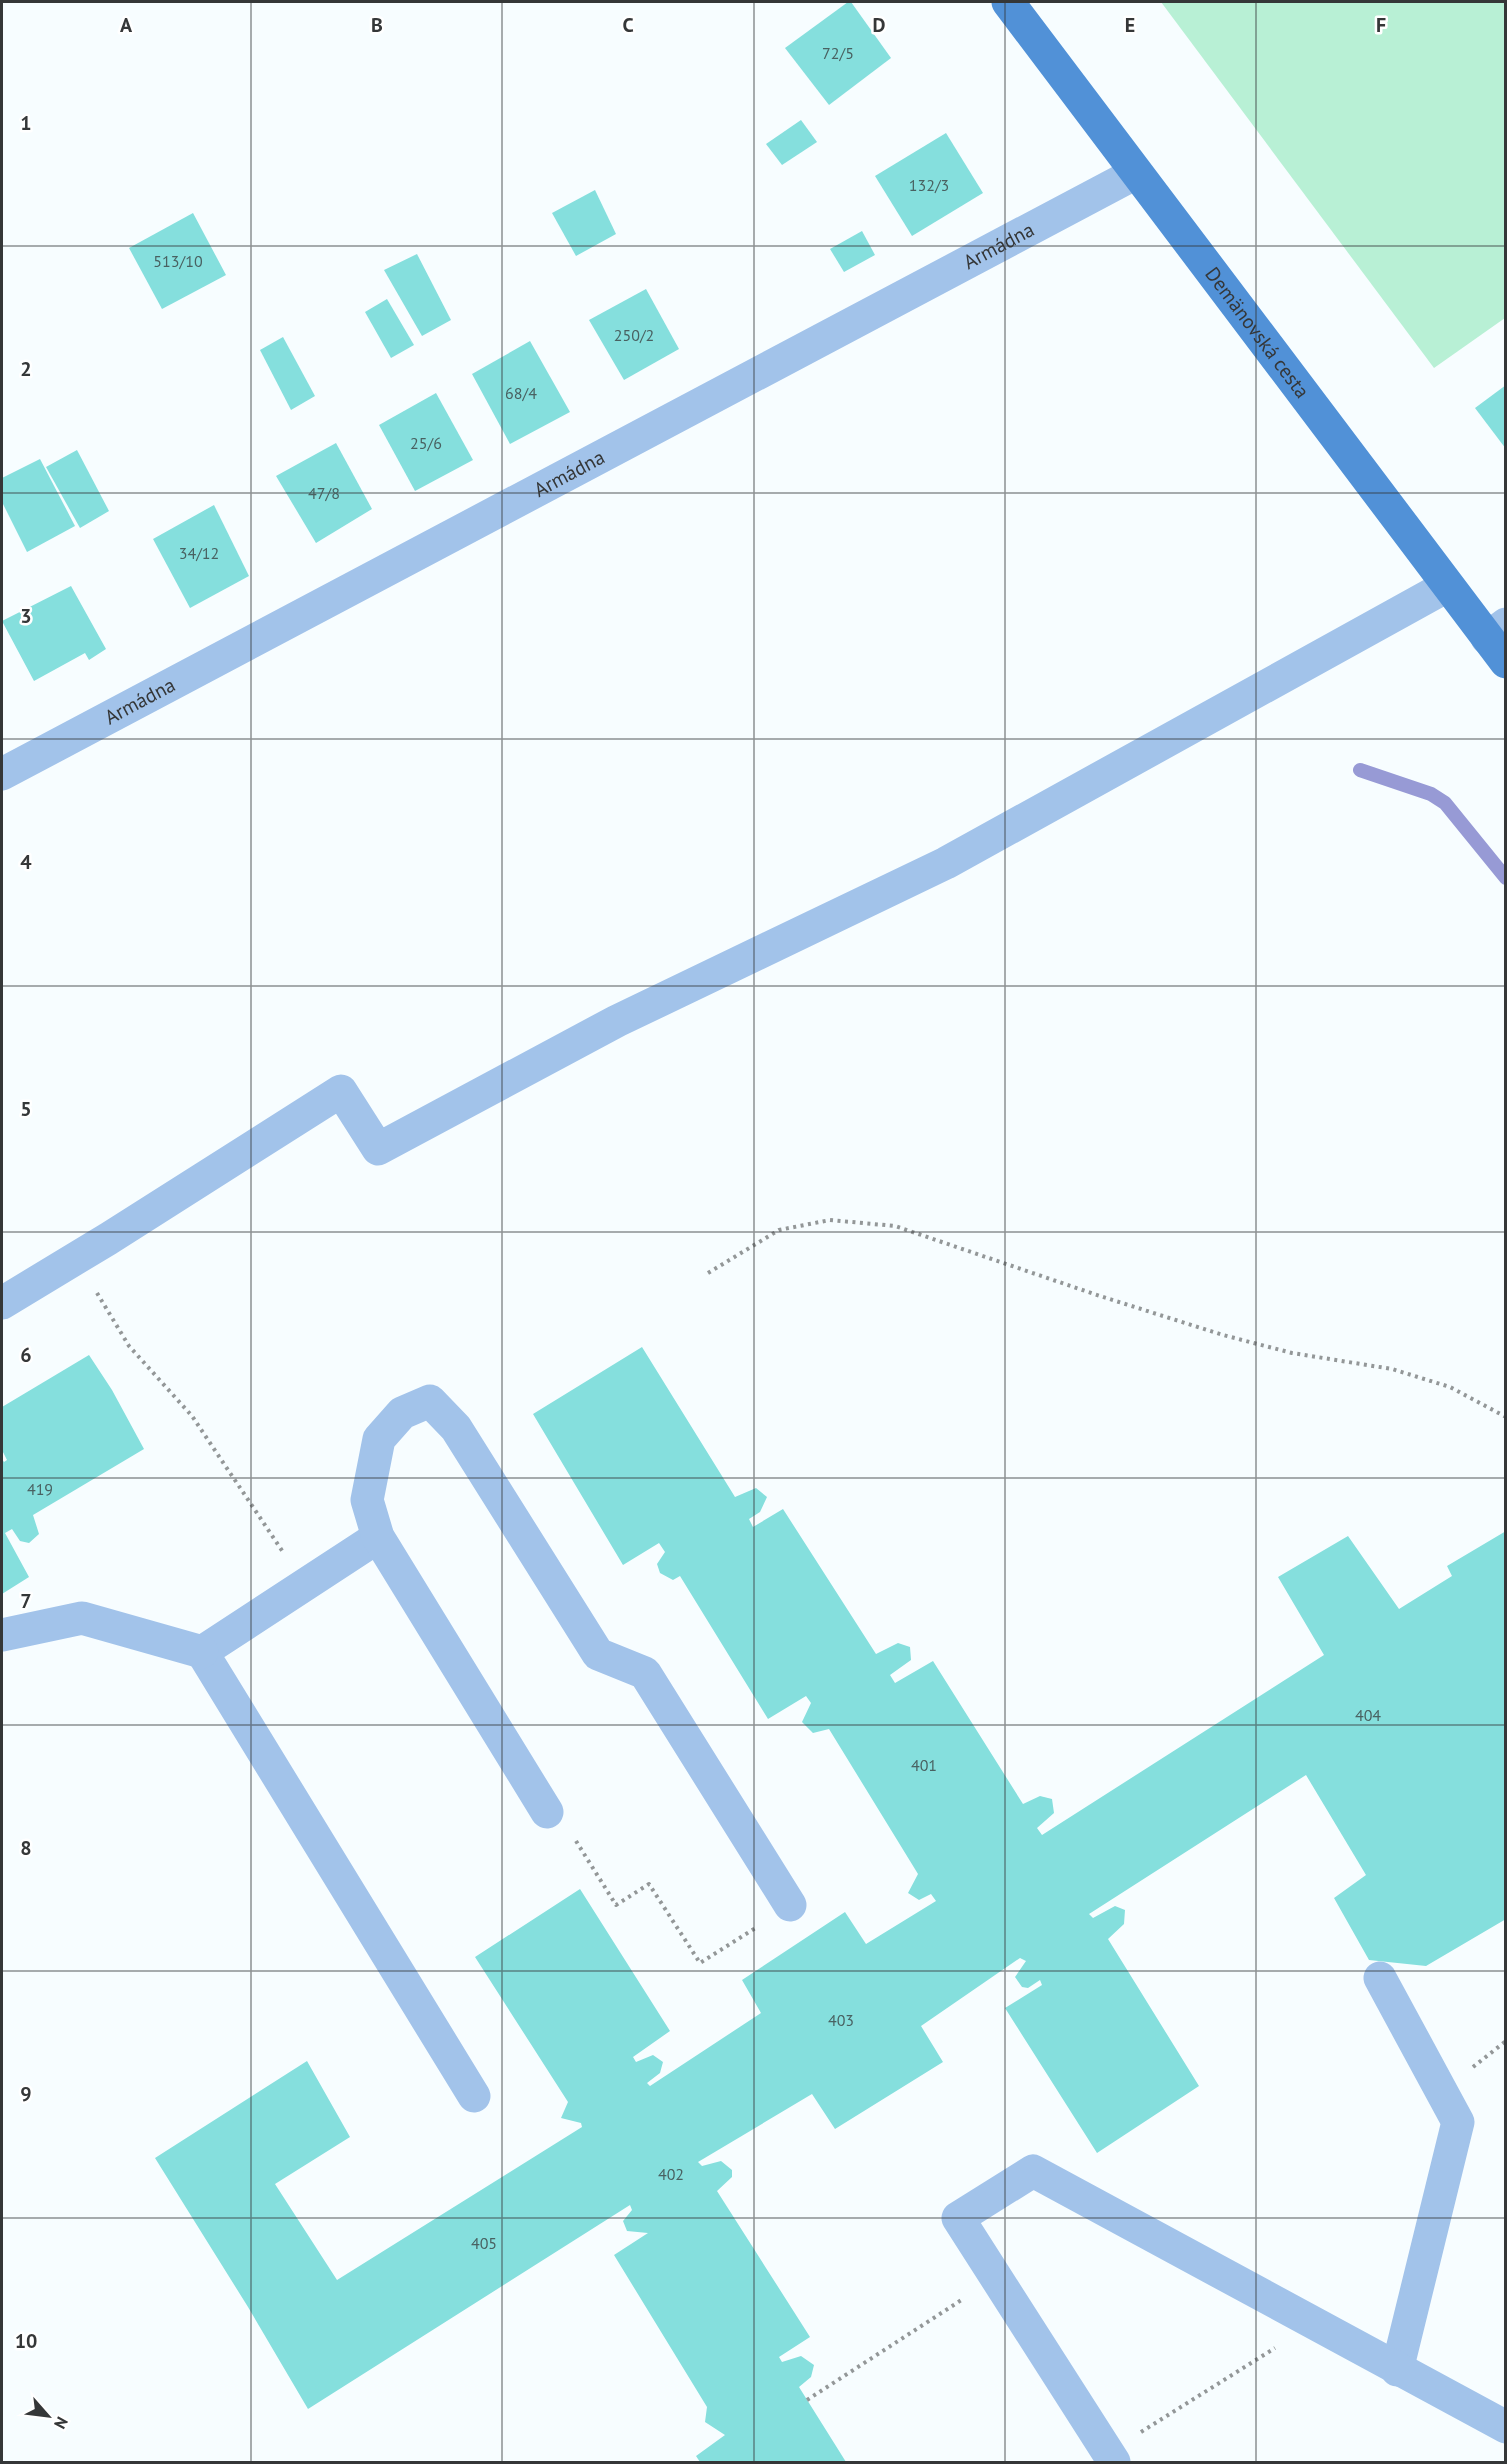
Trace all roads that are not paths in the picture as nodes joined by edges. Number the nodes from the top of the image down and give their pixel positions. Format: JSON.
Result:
{"nodes":[{"id":1,"x":1008,"y":2,"type":"edge"},
{"id":2,"x":1136,"y":173,"type":"junction"},
{"id":3,"x":1447,"y":586,"type":"junction"},
{"id":4,"x":1499,"y":642,"type":"edge"},
{"id":5,"x":2,"y":774,"type":"edge"},
{"id":6,"x":2,"y":1303,"type":"edge"},
{"id":7,"x":378,"y":1537,"type":"junction"},
{"id":8,"x":2,"y":1635,"type":"edge"},
{"id":9,"x":202,"y":1652,"type":"junction"},
{"id":10,"x":547,"y":1812,"type":"road end"},
{"id":11,"x":790,"y":1905,"type":"road end"},
{"id":12,"x":1380,"y":1978,"type":"dead end"},
{"id":13,"x":474,"y":2096,"type":"dead end"},
{"id":14,"x":1397,"y":2370,"type":"junction"},
{"id":15,"x":1506,"y":2427,"type":"edge"},
{"id":16,"x":1111,"y":2458,"type":"edge"}],
"edges":[{"from":1,"to":2,"type":"main road","name":"Demänovská cesta"},
{"from":2,"to":3,"type":"main road","name":"Demänovská cesta"},
{"from":2,"to":5,"type":"street","name":"Armádna"},
{"from":3,"to":4,"type":"main road","name":"Demänovská cesta"},
{"from":3,"to":6,"type":"street"},
{"from":7,"to":9,"type":"street"},
{"from":7,"to":10,"type":"street"},
{"from":7,"to":11,"type":"street"},
{"from":8,"to":9,"type":"street"},
{"from":9,"to":13,"type":"street"},
{"from":12,"to":14,"type":"street"},
{"from":14,"to":15,"type":"street"},
{"from":14,"to":16,"type":"street"}]}
